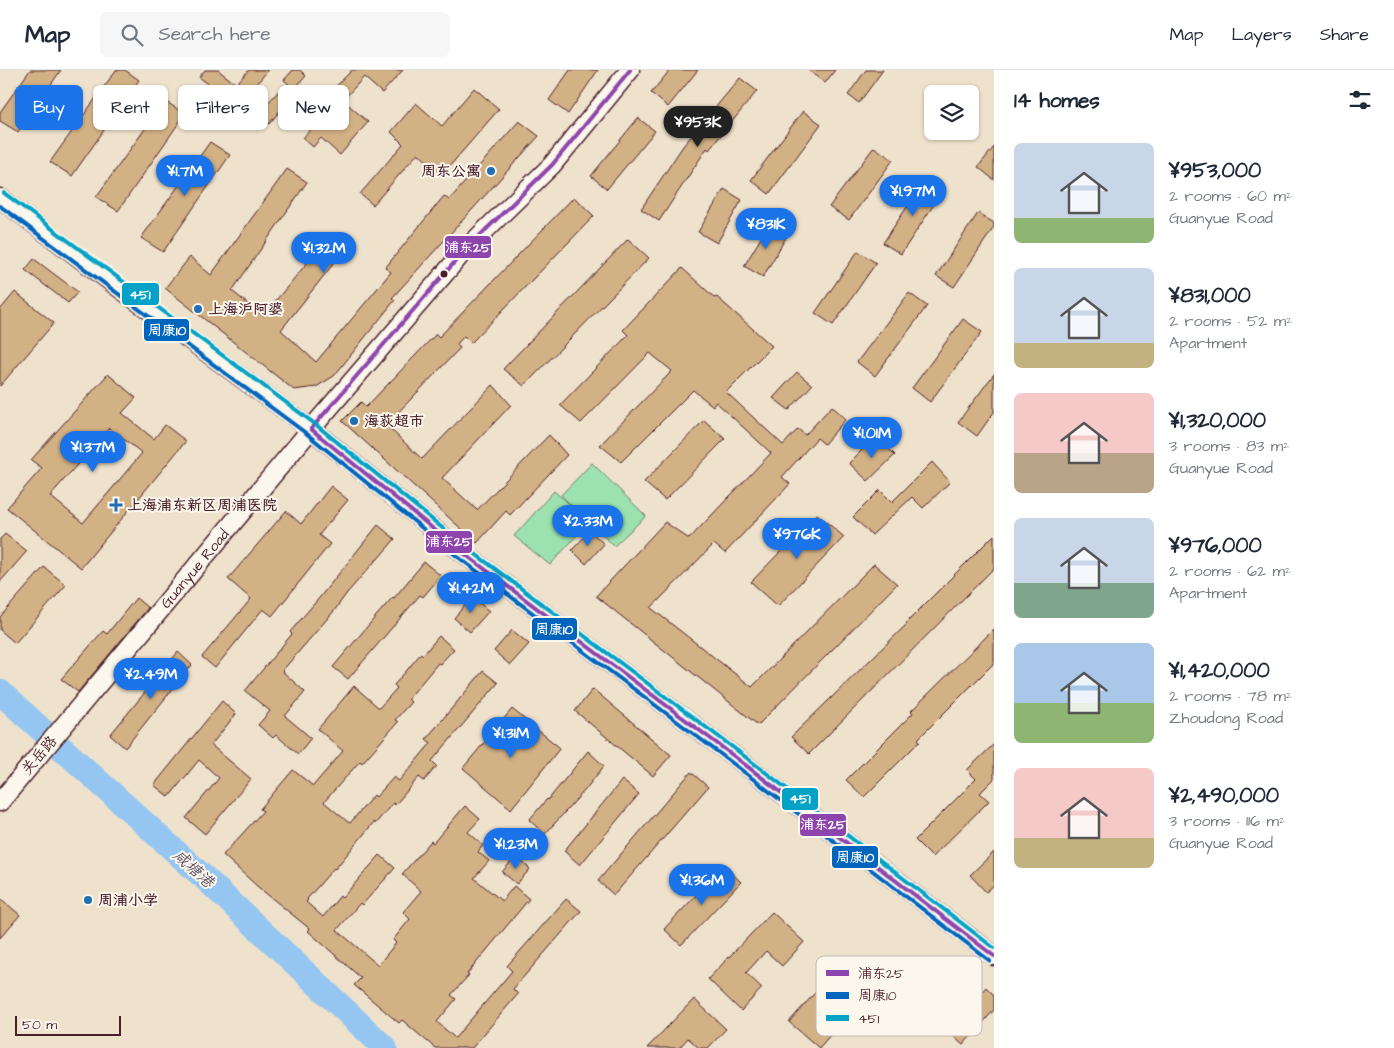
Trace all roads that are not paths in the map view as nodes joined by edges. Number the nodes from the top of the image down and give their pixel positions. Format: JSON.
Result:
{"nodes":[{"id":1,"x":630,"y":70,"type":"edge"},
{"id":2,"x":0,"y":198,"type":"edge"},
{"id":3,"x":311,"y":429,"type":"junction"},
{"id":4,"x":78,"y":709,"type":"joint"},
{"id":5,"x":0,"y":802,"type":"edge"},
{"id":6,"x":994,"y":956,"type":"edge"}],
"edges":[{"from":1,"to":3,"type":"street","name":"Guanyue Road"},
{"from":2,"to":3,"type":"street"},
{"from":3,"to":4,"type":"street","name":"Guanyue Road"},
{"from":3,"to":6,"type":"street"},
{"from":4,"to":5,"type":"street","name":"关岳路"}]}
